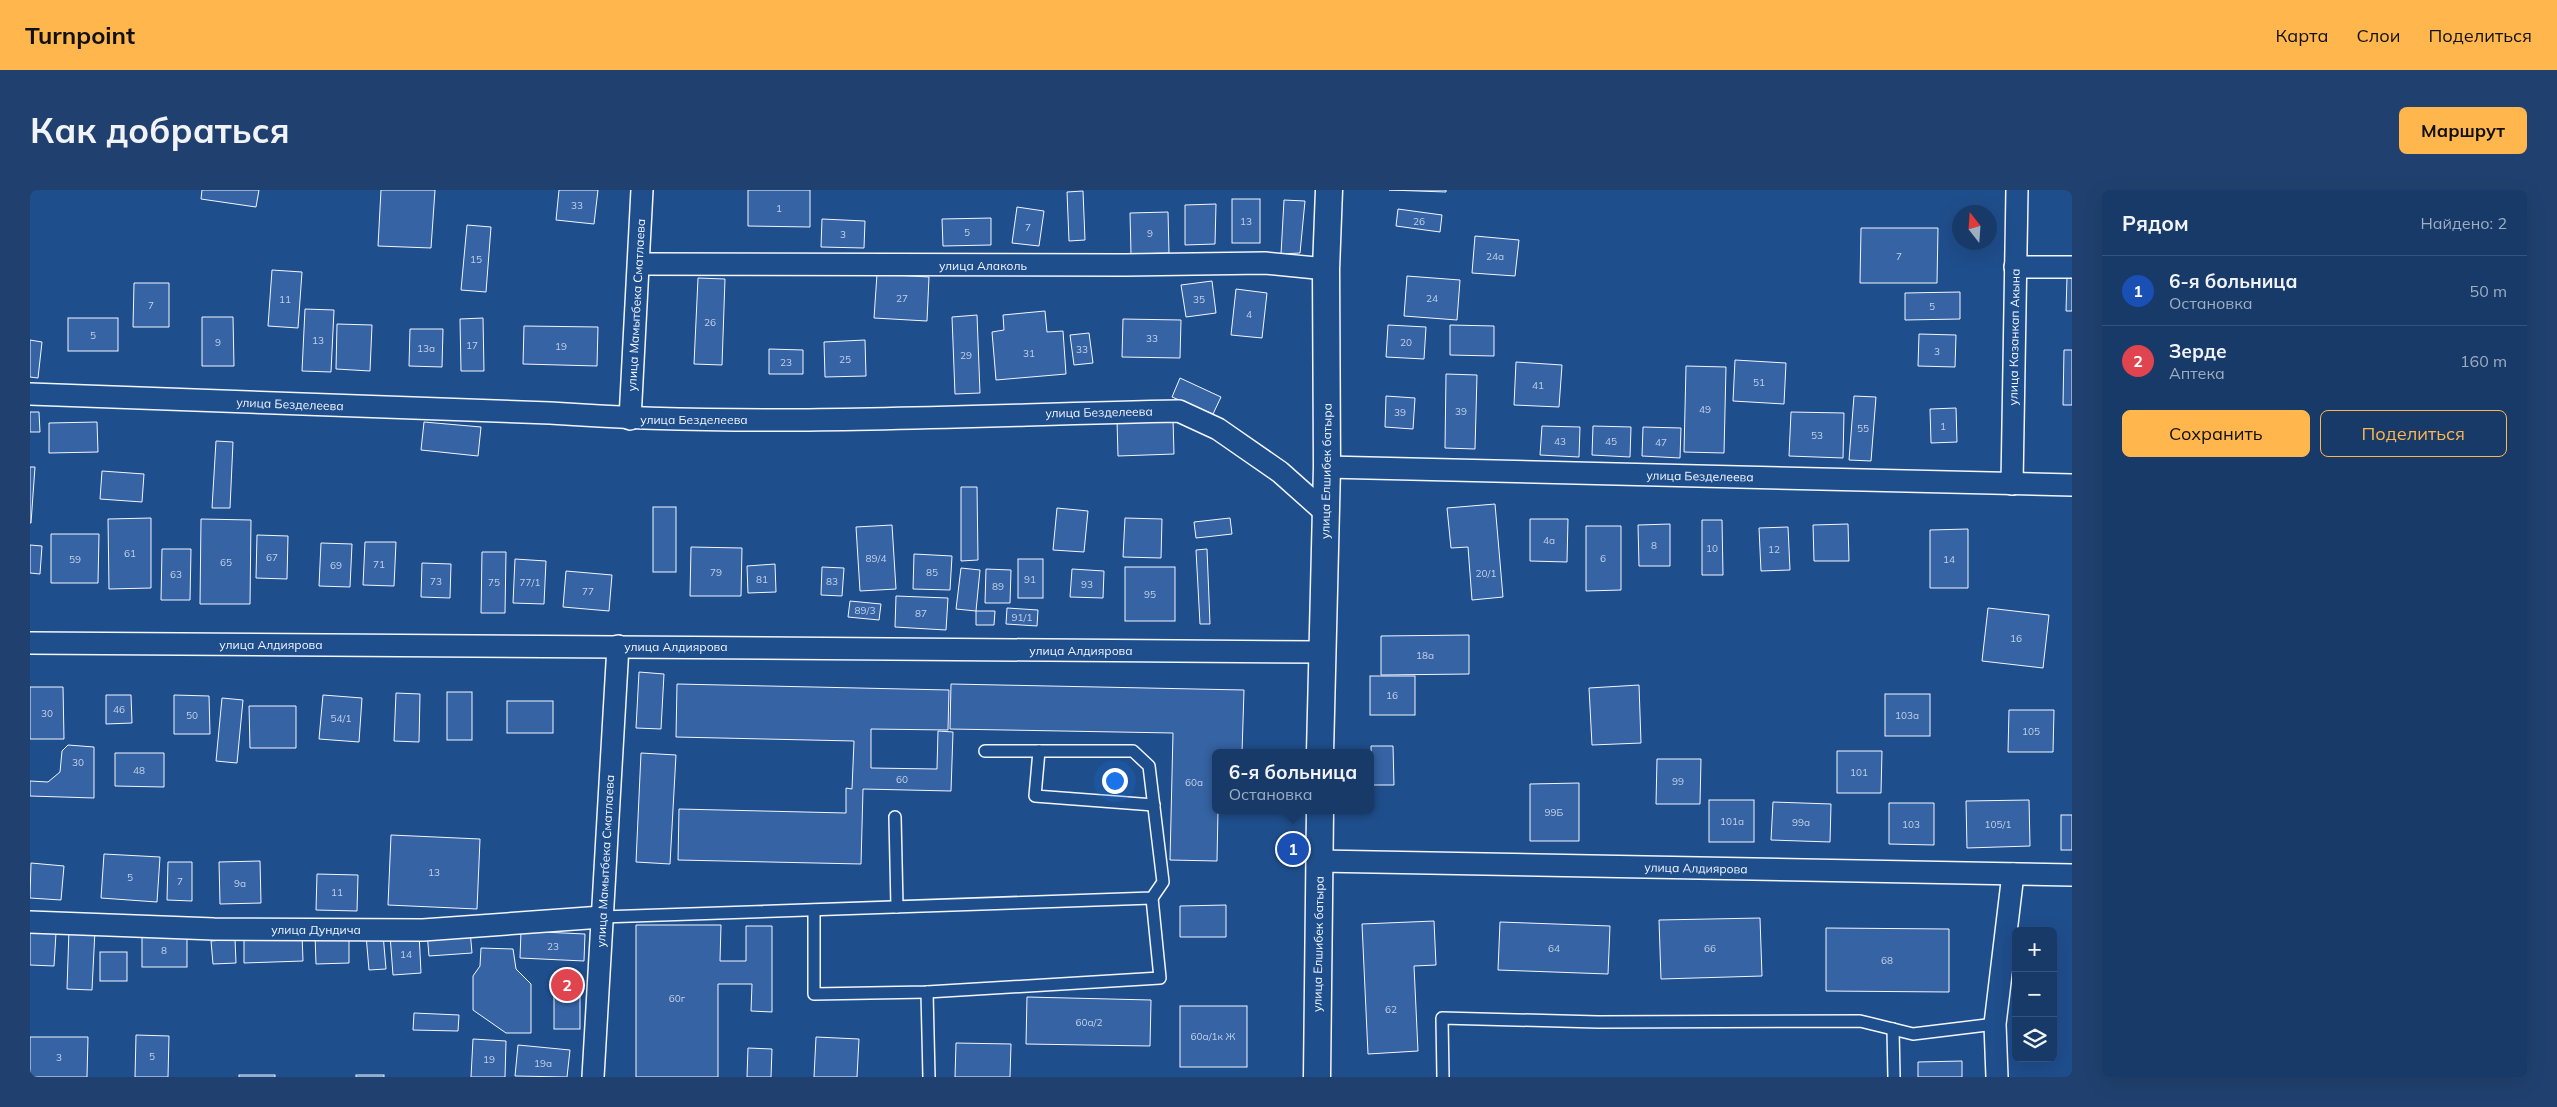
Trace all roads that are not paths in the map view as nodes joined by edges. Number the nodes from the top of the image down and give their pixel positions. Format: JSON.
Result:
{"nodes":[{"id":1,"x":642,"y":190,"type":"edge"},
{"id":2,"x":1329,"y":190,"type":"edge"},
{"id":3,"x":2017,"y":190,"type":"edge"},
{"id":4,"x":639,"y":264,"type":"junction"},
{"id":5,"x":2015,"y":267,"type":"junction"},
{"id":6,"x":2072,"y":268,"type":"edge"},
{"id":7,"x":1326,"y":269,"type":"junction"},
{"id":8,"x":30,"y":394,"type":"edge"},
{"id":9,"x":630,"y":419,"type":"junction"},
{"id":10,"x":1327,"y":467,"type":"junction"},
{"id":11,"x":2012,"y":484,"type":"junction"},
{"id":12,"x":2072,"y":485,"type":"edge"},
{"id":13,"x":1326,"y":513,"type":"junction"},
{"id":14,"x":30,"y":643,"type":"edge"},
{"id":15,"x":618,"y":646,"type":"junction"},
{"id":16,"x":1321,"y":652,"type":"junction"},
{"id":17,"x":1320,"y":749,"type":"edge"},
{"id":18,"x":985,"y":751,"type":"dead end"},
{"id":19,"x":1039,"y":751,"type":"junction"},
{"id":20,"x":1154,"y":805,"type":"junction"},
{"id":21,"x":1320,"y":814,"type":"edge"},
{"id":22,"x":895,"y":817,"type":"dead end"},
{"id":23,"x":1319,"y":861,"type":"junction"},
{"id":24,"x":2014,"y":874,"type":"junction"},
{"id":25,"x":2072,"y":875,"type":"edge"},
{"id":26,"x":1152,"y":898,"type":"junction"},
{"id":27,"x":897,"y":907,"type":"junction"},
{"id":28,"x":814,"y":910,"type":"junction"},
{"id":29,"x":602,"y":917,"type":"junction"},
{"id":30,"x":30,"y":922,"type":"edge"},
{"id":31,"x":927,"y":992,"type":"junction"},
{"id":32,"x":1995,"y":1024,"type":"junction"},
{"id":33,"x":1893,"y":1029,"type":"junction"},
{"id":34,"x":593,"y":1077,"type":"edge"},
{"id":35,"x":928,"y":1077,"type":"edge"},
{"id":36,"x":1317,"y":1077,"type":"edge"},
{"id":37,"x":1443,"y":1077,"type":"edge"},
{"id":38,"x":1894,"y":1077,"type":"edge"},
{"id":39,"x":1997,"y":1077,"type":"edge"}],
"edges":[{"from":1,"to":4,"type":"street","name":"улица Мамытбека Сматлаева"},
{"from":2,"to":7,"type":"street","name":"улица Елшибек батыра"},
{"from":3,"to":5,"type":"street","name":"улица Казанкап Акына"},
{"from":4,"to":7,"type":"street","name":"улица Алаколь"},
{"from":4,"to":9,"type":"street","name":"улица Мамытбека Сматлаева"},
{"from":5,"to":6,"type":"street"},
{"from":5,"to":11,"type":"street","name":"улица Казанкап Акына"},
{"from":7,"to":10,"type":"street","name":"улица Елшибек батыра"},
{"from":8,"to":9,"type":"street","name":"улица Безделеева"},
{"from":9,"to":13,"type":"street","name":"улица Безделеева"},
{"from":10,"to":11,"type":"street","name":"улица Безделеева"},
{"from":10,"to":13,"type":"street","name":"улица Елшибек батыра"},
{"from":11,"to":12,"type":"street","name":"улица Безделеева"},
{"from":13,"to":16,"type":"street","name":"улица Елшибек батыра"},
{"from":14,"to":15,"type":"street","name":"улица Алдиярова"},
{"from":15,"to":16,"type":"street","name":"улица Алдиярова"},
{"from":15,"to":29,"type":"street","name":"улица Мамытбека Сматлаева"},
{"from":16,"to":17,"type":"street","name":"улица Елшибек батыра"},
{"from":18,"to":19,"type":"lane"},
{"from":19,"to":20,"type":"lane"},
{"from":19,"to":20,"type":"lane"},
{"from":20,"to":26,"type":"lane"},
{"from":21,"to":23,"type":"street","name":"улица Елшибек батыра"},
{"from":22,"to":27,"type":"lane"},
{"from":23,"to":24,"type":"street","name":"улица Алдиярова"},
{"from":23,"to":36,"type":"street","name":"улица Елшибек батыра"},
{"from":24,"to":25,"type":"street","name":"улица Алдиярова"},
{"from":24,"to":32,"type":"street"},
{"from":26,"to":27,"type":"lane"},
{"from":26,"to":31,"type":"lane"},
{"from":27,"to":28,"type":"lane"},
{"from":28,"to":29,"type":"lane"},
{"from":28,"to":31,"type":"lane"},
{"from":29,"to":30,"type":"street","name":"улица Дундича"},
{"from":29,"to":34,"type":"street","name":"улица Мамытбека Сматлаева"},
{"from":31,"to":35,"type":"lane"},
{"from":32,"to":33,"type":"lane"},
{"from":32,"to":39,"type":"street"},
{"from":33,"to":37,"type":"lane"},
{"from":33,"to":38,"type":"lane"}]}
